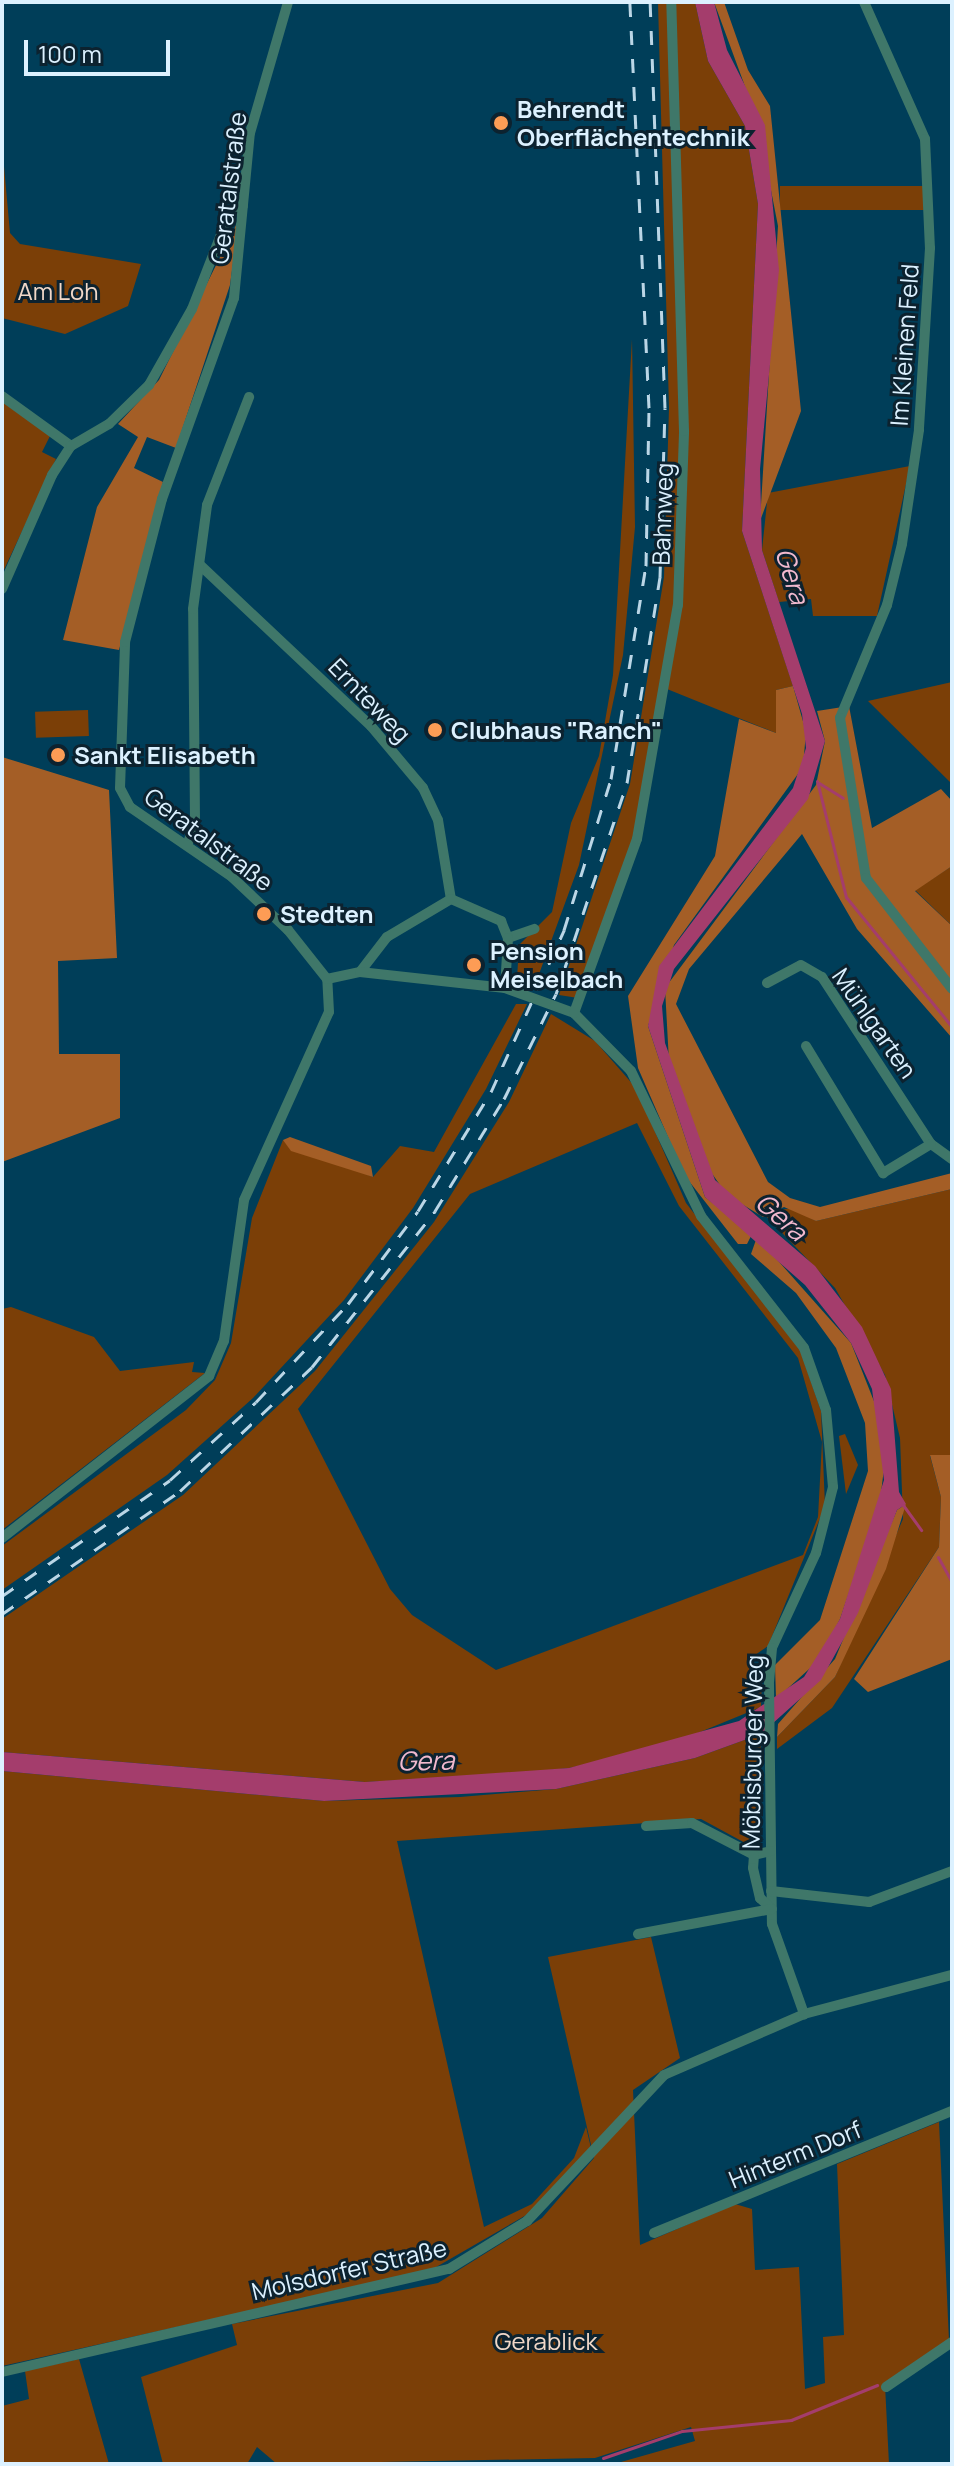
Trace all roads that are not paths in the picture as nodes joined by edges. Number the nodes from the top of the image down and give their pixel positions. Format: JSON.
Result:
{"nodes":[{"id":1,"x":288,"y":2,"type":"edge"},
{"id":2,"x":671,"y":2,"type":"edge"},
{"id":3,"x":864,"y":2,"type":"edge"},
{"id":4,"x":243,"y":206,"type":"junction"},
{"id":5,"x":2,"y":396,"type":"edge"},
{"id":6,"x":249,"y":397,"type":"dead end"},
{"id":7,"x":71,"y":446,"type":"junction"},
{"id":8,"x":200,"y":565,"type":"junction"},
{"id":9,"x":2,"y":589,"type":"edge"},
{"id":10,"x":188,"y":843,"type":"junction"},
{"id":11,"x":451,"y":899,"type":"junction"},
{"id":12,"x":534,"y":929,"type":"dead end"},
{"id":13,"x":508,"y":938,"type":"junction"},
{"id":14,"x":360,"y":972,"type":"junction"},
{"id":15,"x":327,"y":979,"type":"junction"},
{"id":16,"x":767,"y":983,"type":"dead end"},
{"id":17,"x":505,"y":988,"type":"junction"},
{"id":18,"x":952,"y":989,"type":"edge"},
{"id":19,"x":574,"y":1013,"type":"junction"},
{"id":20,"x":806,"y":1046,"type":"dead end"},
{"id":21,"x":931,"y":1144,"type":"junction"},
{"id":22,"x":952,"y":1159,"type":"edge"},
{"id":23,"x":2,"y":1538,"type":"edge"},
{"id":24,"x":646,"y":1826,"type":"dead end"},
{"id":25,"x":771,"y":1851,"type":"junction"},
{"id":26,"x":754,"y":1855,"type":"junction"},
{"id":27,"x":952,"y":1871,"type":"edge"},
{"id":28,"x":771,"y":1891,"type":"junction"},
{"id":29,"x":772,"y":1909,"type":"junction"},
{"id":30,"x":638,"y":1934,"type":"dead end"},
{"id":31,"x":952,"y":1975,"type":"edge"},
{"id":32,"x":804,"y":2014,"type":"junction"},
{"id":33,"x":952,"y":2111,"type":"edge"},
{"id":34,"x":654,"y":2233,"type":"dead end"},
{"id":35,"x":952,"y":2342,"type":"edge"},
{"id":36,"x":2,"y":2372,"type":"edge"},
{"id":37,"x":886,"y":2387,"type":"dead end"}],
"edges":[{"from":1,"to":4,"type":"street","name":"Geratalstraße"},
{"from":2,"to":19,"type":"street","name":"Bahnweg"},
{"from":3,"to":18,"type":"street","name":"Im Kleinen Feld"},
{"from":4,"to":7,"type":"street"},
{"from":4,"to":10,"type":"street","name":"Geratalstraße"},
{"from":5,"to":7,"type":"street"},
{"from":6,"to":8,"type":"street"},
{"from":7,"to":9,"type":"street"},
{"from":8,"to":10,"type":"street"},
{"from":8,"to":11,"type":"street","name":"Ernteweg"},
{"from":10,"to":15,"type":"street","name":"Geratalstraße"},
{"from":11,"to":13,"type":"street"},
{"from":11,"to":14,"type":"street"},
{"from":12,"to":13,"type":"street"},
{"from":13,"to":17,"type":"street"},
{"from":14,"to":15,"type":"street","name":"Möbisburger Weg"},
{"from":14,"to":17,"type":"street","name":"Möbisburger Weg"},
{"from":15,"to":23,"type":"street"},
{"from":16,"to":21,"type":"street","name":"Mühlgarten"},
{"from":17,"to":19,"type":"street","name":"Möbisburger Weg"},
{"from":19,"to":25,"type":"street","name":"Möbisburger Weg"},
{"from":20,"to":21,"type":"street"},
{"from":21,"to":22,"type":"street","name":"Mühlgarten"},
{"from":24,"to":26,"type":"street"},
{"from":25,"to":26,"type":"street"},
{"from":25,"to":28,"type":"street","name":"Möbisburger Weg"},
{"from":26,"to":29,"type":"street"},
{"from":27,"to":28,"type":"street"},
{"from":28,"to":29,"type":"street","name":"Möbisburger Weg"},
{"from":29,"to":30,"type":"street"},
{"from":29,"to":32,"type":"street","name":"Möbisburger Weg"},
{"from":31,"to":32,"type":"street","name":"Molsdorfer Straße"},
{"from":32,"to":36,"type":"street","name":"Molsdorfer Straße"},
{"from":33,"to":34,"type":"street","name":"Hinterm Dorf"},
{"from":35,"to":37,"type":"street"}]}
